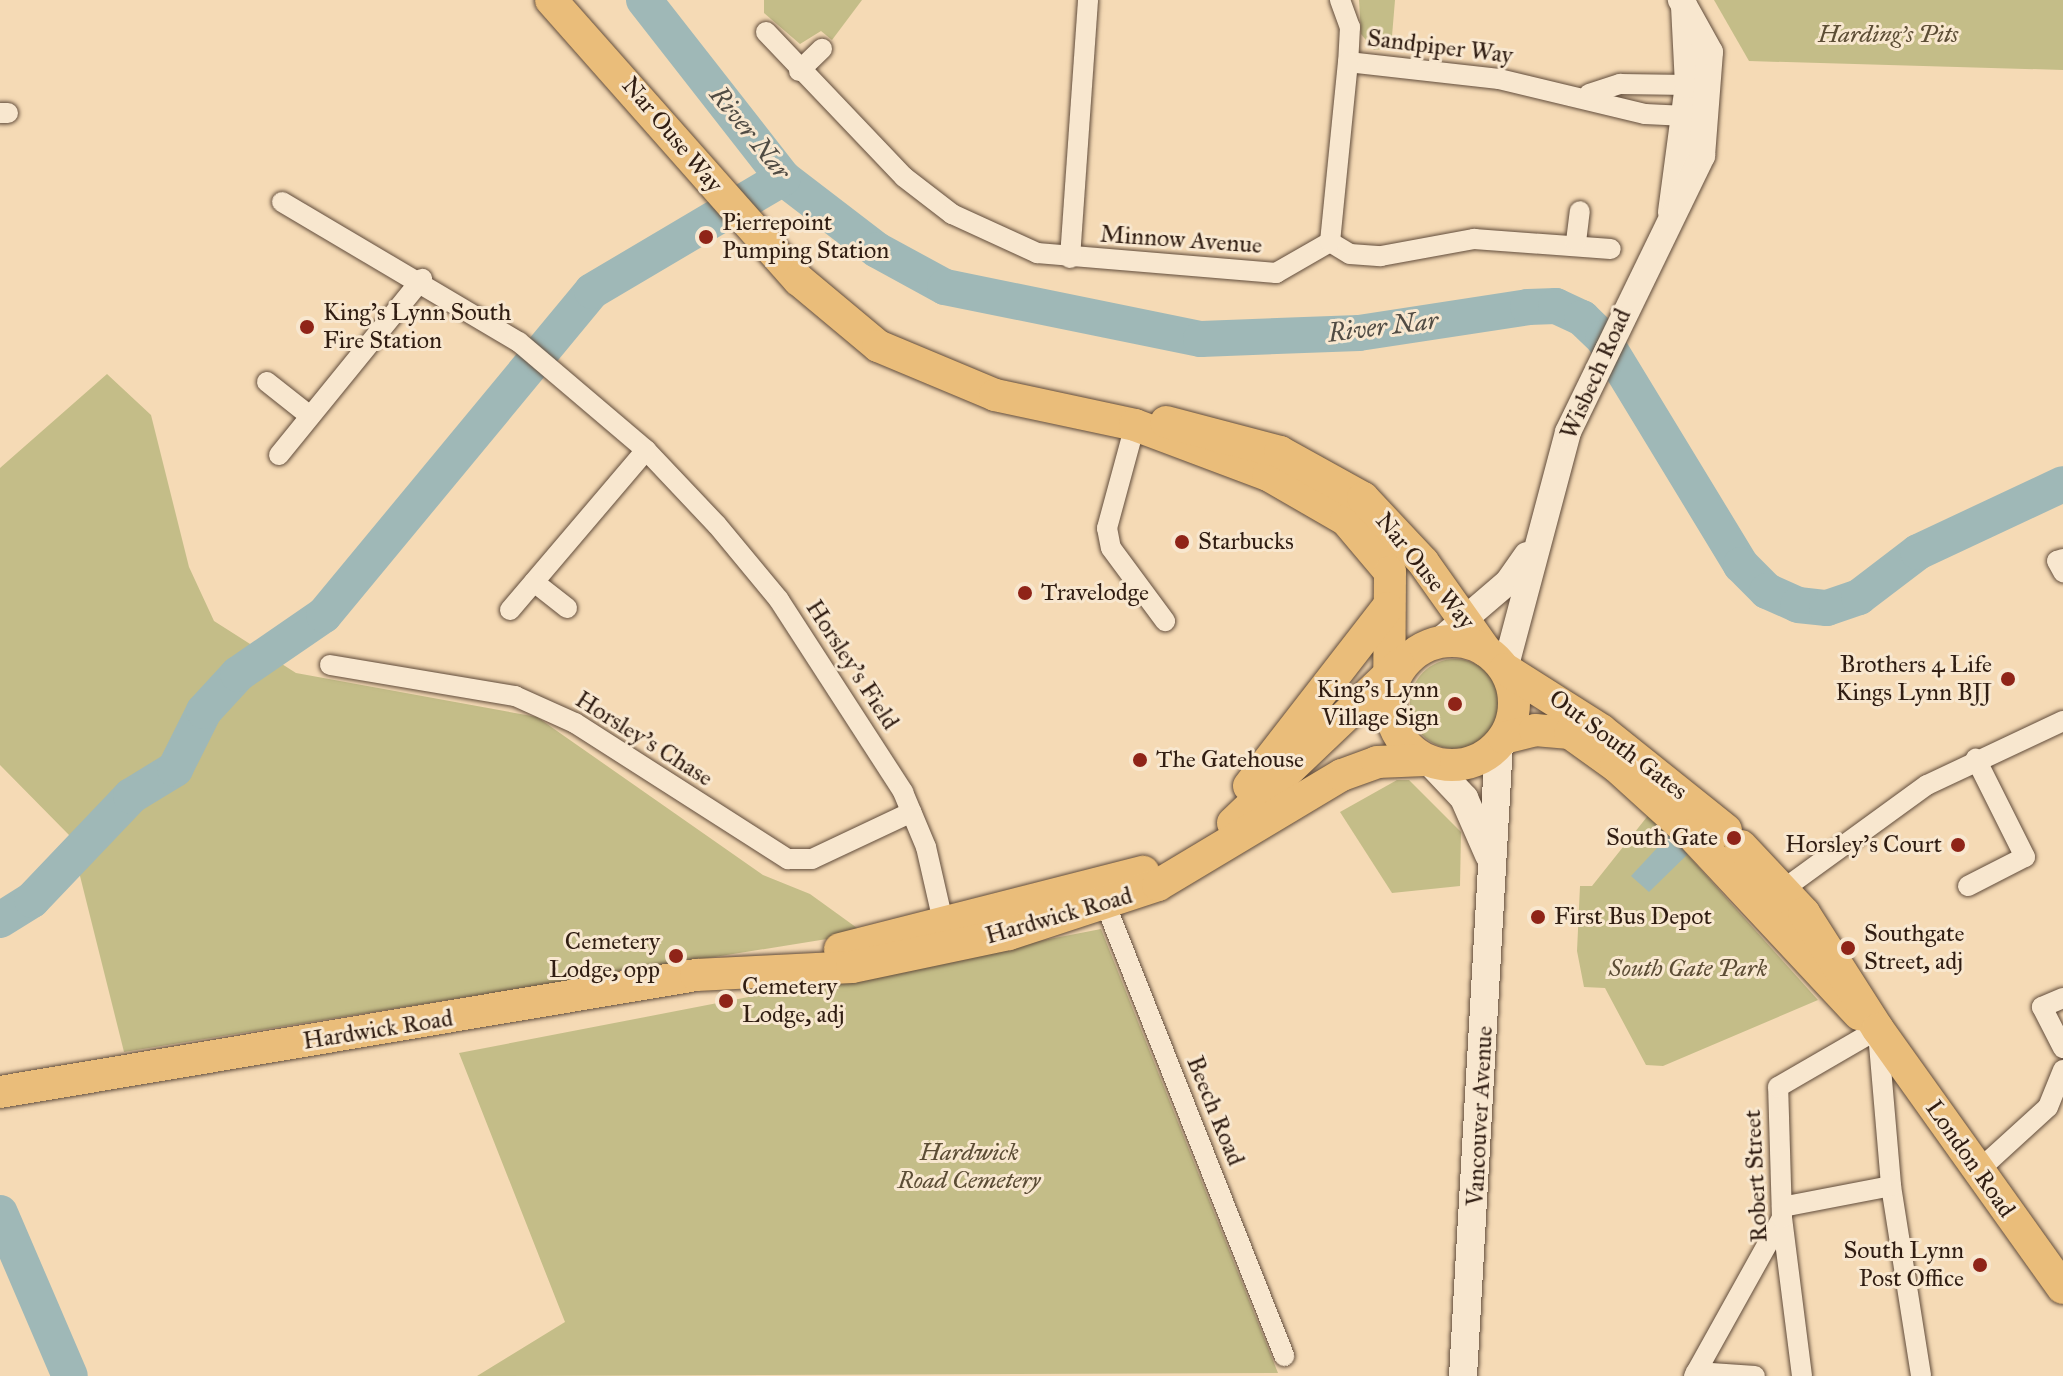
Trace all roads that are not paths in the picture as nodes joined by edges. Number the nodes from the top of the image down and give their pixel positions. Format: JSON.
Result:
{"nodes":[{"id":1,"x":551,"y":0,"type":"edge"},
{"id":2,"x":1088,"y":0,"type":"edge"},
{"id":3,"x":1340,"y":0,"type":"edge"},
{"id":4,"x":1683,"y":3,"type":"edge"},
{"id":5,"x":766,"y":32,"type":"dead end"},
{"id":6,"x":822,"y":49,"type":"dead end"},
{"id":7,"x":1348,"y":62,"type":"junction"},
{"id":8,"x":799,"y":71,"type":"junction"},
{"id":9,"x":1688,"y":85,"type":"junction"},
{"id":10,"x":1589,"y":94,"type":"junction"},
{"id":11,"x":1686,"y":116,"type":"junction"},
{"id":12,"x":282,"y":202,"type":"dead end"},
{"id":13,"x":1580,"y":211,"type":"dead end"},
{"id":14,"x":1671,"y":212,"type":"junction"},
{"id":15,"x":1330,"y":242,"type":"junction"},
{"id":16,"x":1576,"y":242,"type":"junction"},
{"id":17,"x":1611,"y":249,"type":"dead end"},
{"id":18,"x":1070,"y":258,"type":"junction"},
{"id":19,"x":422,"y":279,"type":"junction"},
{"id":20,"x":267,"y":382,"type":"dead end"},
{"id":21,"x":310,"y":416,"type":"junction"},
{"id":22,"x":1135,"y":425,"type":"junction"},
{"id":23,"x":646,"y":450,"type":"junction"},
{"id":24,"x":279,"y":455,"type":"dead end"},
{"id":25,"x":1535,"y":542,"type":"junction"},
{"id":26,"x":534,"y":582,"type":"junction"},
{"id":27,"x":1392,"y":598,"type":"junction"},
{"id":28,"x":567,"y":608,"type":"dead end"},
{"id":29,"x":510,"y":610,"type":"dead end"},
{"id":30,"x":1464,"y":617,"type":"junction"},
{"id":31,"x":1165,"y":621,"type":"dead end"},
{"id":32,"x":1438,"y":642,"type":"junction"},
{"id":33,"x":1496,"y":660,"type":"junction"},
{"id":34,"x":330,"y":665,"type":"dead end"},
{"id":35,"x":1394,"y":679,"type":"junction"},
{"id":36,"x":2063,"y":721,"type":"edge"},
{"id":37,"x":1501,"y":741,"type":"junction"},
{"id":38,"x":1976,"y":759,"type":"junction"},
{"id":39,"x":1428,"y":761,"type":"junction"},
{"id":40,"x":912,"y":812,"type":"junction"},
{"id":41,"x":1193,"y":851,"type":"junction"},
{"id":42,"x":1489,"y":855,"type":"junction"},
{"id":43,"x":1783,"y":886,"type":"junction"},
{"id":44,"x":1968,"y":886,"type":"dead end"},
{"id":45,"x":1102,"y":896,"type":"junction"},
{"id":46,"x":1759,"y":909,"type":"junction"},
{"id":47,"x":946,"y":934,"type":"junction"},
{"id":48,"x":2063,"y":998,"type":"edge"},
{"id":49,"x":1878,"y":1029,"type":"junction"},
{"id":50,"x":2063,"y":1048,"type":"edge"},
{"id":51,"x":2063,"y":1070,"type":"edge"},
{"id":52,"x":0,"y":1092,"type":"edge"},
{"id":53,"x":1979,"y":1170,"type":"junction"},
{"id":54,"x":1891,"y":1186,"type":"junction"},
{"id":55,"x":1782,"y":1213,"type":"junction"},
{"id":56,"x":2063,"y":1288,"type":"edge"},
{"id":57,"x":1284,"y":1356,"type":"dead end"},
{"id":58,"x":1695,"y":1374,"type":"edge"},
{"id":59,"x":1463,"y":1376,"type":"edge"},
{"id":60,"x":1755,"y":1376,"type":"edge"},
{"id":61,"x":1802,"y":1376,"type":"edge"},
{"id":62,"x":1921,"y":1376,"type":"edge"}],
"edges":[{"from":1,"to":22,"type":"main road","name":"Nar Ouse Way"},
{"from":2,"to":18,"type":"street"},
{"from":3,"to":7,"type":"street","name":"Sandpiper Way"},
{"from":4,"to":9,"type":"street","name":"Wisbech Road"},
{"from":4,"to":14,"type":"street","name":"Wisbech Road"},
{"from":5,"to":8,"type":"street","name":"Minnow Avenue"},
{"from":6,"to":8,"type":"street"},
{"from":7,"to":10,"type":"street","name":"Sandpiper Way"},
{"from":7,"to":15,"type":"street"},
{"from":8,"to":18,"type":"street","name":"Minnow Avenue"},
{"from":9,"to":10,"type":"street","name":"Sandpiper Way"},
{"from":9,"to":11,"type":"street","name":"Wisbech Road"},
{"from":10,"to":11,"type":"street","name":"Sandpiper Way"},
{"from":11,"to":14,"type":"street","name":"Wisbech Road"},
{"from":12,"to":19,"type":"street","name":"Horsley's Field"},
{"from":13,"to":16,"type":"street"},
{"from":14,"to":25,"type":"street","name":"Wisbech Road"},
{"from":15,"to":16,"type":"street"},
{"from":15,"to":18,"type":"street","name":"Minnow Avenue"},
{"from":16,"to":17,"type":"street"},
{"from":19,"to":21,"type":"street"},
{"from":19,"to":23,"type":"street","name":"Horsley's Field"},
{"from":20,"to":21,"type":"street"},
{"from":21,"to":24,"type":"street"},
{"from":22,"to":27,"type":"main road","name":"Nar Ouse Way"},
{"from":22,"to":30,"type":"main road","name":"Nar Ouse Way"},
{"from":22,"to":31,"type":"street"},
{"from":23,"to":26,"type":"street"},
{"from":23,"to":40,"type":"street","name":"Horsley's Field"},
{"from":25,"to":30,"type":"street","name":"Wisbech Road"},
{"from":25,"to":33,"type":"street","name":"Wisbech Road"},
{"from":26,"to":28,"type":"street"},
{"from":26,"to":29,"type":"street"},
{"from":27,"to":35,"type":"main road","name":"Nar Ouse Way"},
{"from":27,"to":41,"type":"main road"},
{"from":30,"to":32,"type":"street","name":"Wisbech Road"},
{"from":30,"to":33,"type":"main road","name":"Nar Ouse Way"},
{"from":32,"to":33,"type":"main road"},
{"from":32,"to":35,"type":"main road"},
{"from":33,"to":37,"type":"main road"},
{"from":33,"to":43,"type":"main road","name":"Out South Gates"},
{"from":34,"to":40,"type":"street","name":"Horsley's Chase"},
{"from":35,"to":39,"type":"main road"},
{"from":35,"to":41,"type":"main road","name":"Hardwick Road"},
{"from":36,"to":38,"type":"street"},
{"from":37,"to":39,"type":"main road"},
{"from":37,"to":42,"type":"main road","name":"Vancouver Avenue"},
{"from":37,"to":46,"type":"main road","name":"Out South Gates"},
{"from":38,"to":43,"type":"street"},
{"from":38,"to":44,"type":"street"},
{"from":39,"to":42,"type":"main road","name":"Vancouver Avenue"},
{"from":39,"to":45,"type":"main road","name":"Hardwick Road"},
{"from":40,"to":47,"type":"street","name":"Horsley's Field"},
{"from":41,"to":45,"type":"main road","name":"Hardwick Road"},
{"from":42,"to":59,"type":"main road","name":"Vancouver Avenue"},
{"from":43,"to":46,"type":"street"},
{"from":43,"to":49,"type":"main road","name":"London Road"},
{"from":45,"to":47,"type":"main road","name":"Hardwick Road"},
{"from":45,"to":57,"type":"street","name":"Beech Road"},
{"from":46,"to":49,"type":"main road","name":"London Road"},
{"from":47,"to":52,"type":"main road","name":"Hardwick Road"},
{"from":48,"to":50,"type":"street"},
{"from":49,"to":53,"type":"main road","name":"London Road"},
{"from":49,"to":54,"type":"street"},
{"from":49,"to":55,"type":"street","name":"Robert Street"},
{"from":51,"to":53,"type":"street"},
{"from":53,"to":56,"type":"main road","name":"London Road"},
{"from":54,"to":55,"type":"street"},
{"from":54,"to":62,"type":"street"},
{"from":55,"to":58,"type":"street"},
{"from":55,"to":61,"type":"street","name":"Robert Street"},
{"from":58,"to":60,"type":"street"}]}
